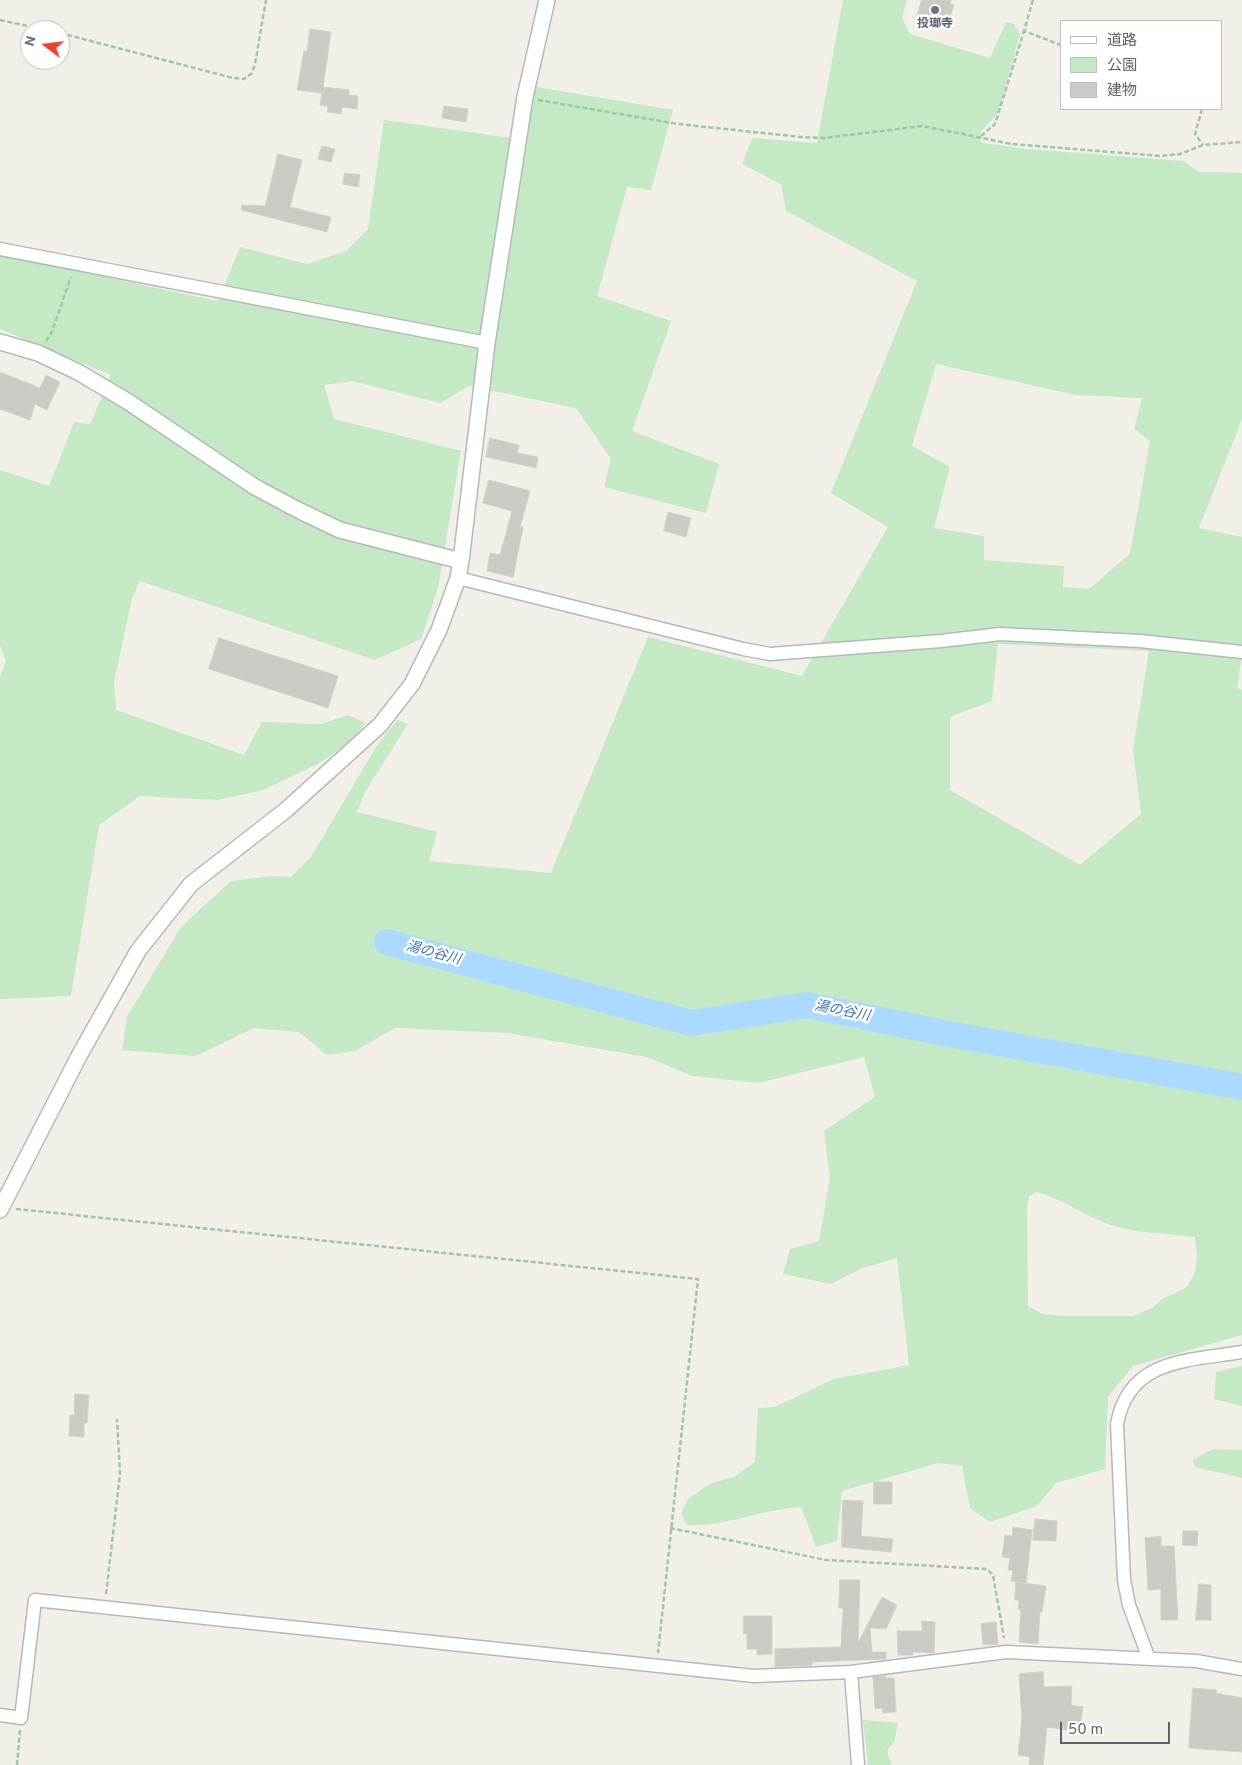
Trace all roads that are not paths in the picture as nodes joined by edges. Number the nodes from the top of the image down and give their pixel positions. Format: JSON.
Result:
{"nodes":[{"id":1,"x":547,"y":0,"type":"edge"},
{"id":2,"x":0,"y":249,"type":"edge"},
{"id":3,"x":0,"y":342,"type":"edge"},
{"id":4,"x":487,"y":343,"type":"junction"},
{"id":5,"x":461,"y":561,"type":"junction"},
{"id":6,"x":458,"y":578,"type":"junction"},
{"id":7,"x":1242,"y":652,"type":"edge"},
{"id":8,"x":1,"y":1209,"type":"edge"},
{"id":9,"x":1242,"y":1352,"type":"edge"},
{"id":10,"x":1149,"y":1659,"type":"junction"},
{"id":11,"x":1242,"y":1668,"type":"edge"},
{"id":12,"x":851,"y":1672,"type":"junction"},
{"id":13,"x":0,"y":1715,"type":"edge"},
{"id":14,"x":858,"y":1765,"type":"edge"}],
"edges":[{"from":1,"to":4,"type":"street"},
{"from":2,"to":4,"type":"street"},
{"from":3,"to":5,"type":"street"},
{"from":4,"to":5,"type":"street"},
{"from":5,"to":6,"type":"street"},
{"from":6,"to":7,"type":"street"},
{"from":6,"to":8,"type":"street"},
{"from":9,"to":10,"type":"street"},
{"from":10,"to":11,"type":"street"},
{"from":10,"to":12,"type":"street"},
{"from":12,"to":13,"type":"street"},
{"from":12,"to":14,"type":"street"}]}
